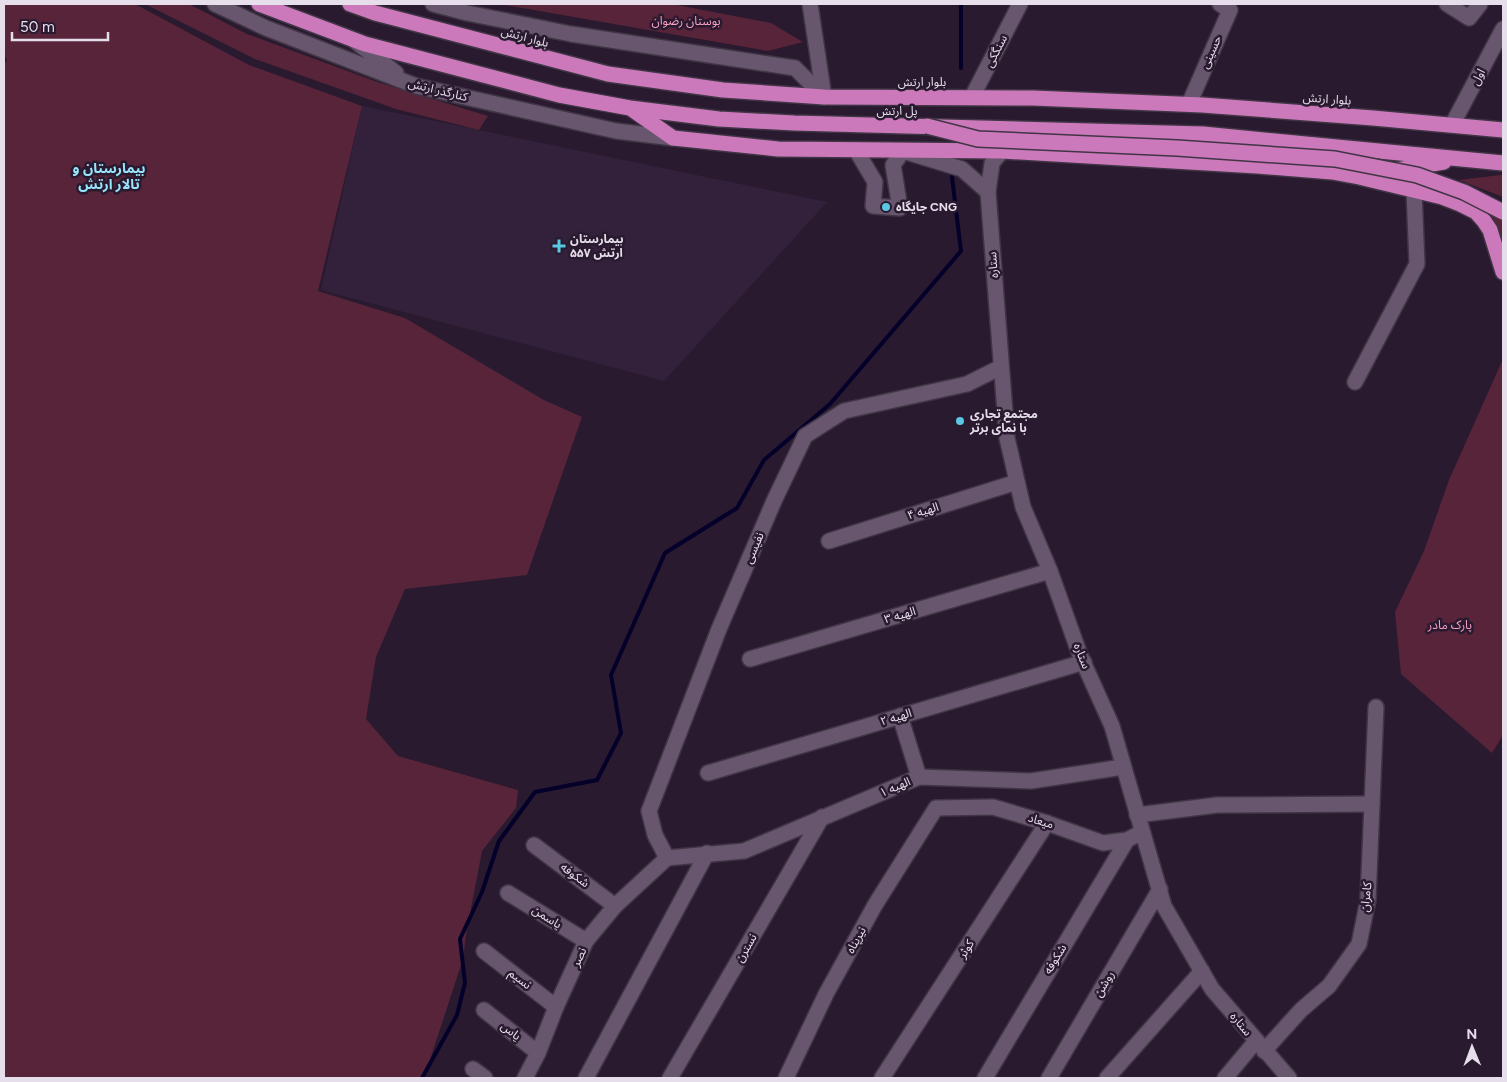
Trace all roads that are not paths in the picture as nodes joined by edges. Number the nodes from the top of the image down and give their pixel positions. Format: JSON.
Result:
{"nodes":[{"id":1,"x":216,"y":4,"type":"edge"},
{"id":2,"x":259,"y":4,"type":"edge"},
{"id":3,"x":354,"y":4,"type":"edge"},
{"id":4,"x":433,"y":4,"type":"edge"},
{"id":5,"x":810,"y":4,"type":"edge"},
{"id":6,"x":1020,"y":4,"type":"edge"},
{"id":7,"x":1220,"y":4,"type":"edge"},
{"id":8,"x":1447,"y":4,"type":"edge"},
{"id":9,"x":1480,"y":4,"type":"edge"},
{"id":10,"x":466,"y":8,"type":"edge"},
{"id":11,"x":1503,"y":28,"type":"edge"},
{"id":12,"x":354,"y":40,"type":"junction"},
{"id":13,"x":409,"y":84,"type":"junction"},
{"id":14,"x":824,"y":97,"type":"junction"},
{"id":15,"x":972,"y":98,"type":"junction"},
{"id":16,"x":1188,"y":104,"type":"junction"},
{"id":17,"x":630,"y":108,"type":"junction"},
{"id":18,"x":1452,"y":125,"type":"junction"},
{"id":19,"x":927,"y":126,"type":"junction"},
{"id":20,"x":1503,"y":130,"type":"edge"},
{"id":21,"x":673,"y":138,"type":"junction"},
{"id":22,"x":856,"y":150,"type":"junction"},
{"id":23,"x":903,"y":151,"type":"junction"},
{"id":24,"x":1002,"y":151,"type":"junction"},
{"id":25,"x":1463,"y":159,"type":"junction"},
{"id":26,"x":1503,"y":163,"type":"edge"},
{"id":27,"x":1359,"y":177,"type":"junction"},
{"id":28,"x":1414,"y":191,"type":"junction"},
{"id":29,"x":988,"y":192,"type":"junction"},
{"id":30,"x":1503,"y":212,"type":"edge"},
{"id":31,"x":1503,"y":272,"type":"edge"},
{"id":32,"x":1001,"y":367,"type":"junction"},
{"id":33,"x":1354,"y":382,"type":"dead end"},
{"id":34,"x":1017,"y":482,"type":"junction"},
{"id":35,"x":829,"y":541,"type":"dead end"},
{"id":36,"x":1050,"y":571,"type":"junction"},
{"id":37,"x":750,"y":659,"type":"dead end"},
{"id":38,"x":1084,"y":662,"type":"junction"},
{"id":39,"x":1376,"y":706,"type":"dead end"},
{"id":40,"x":900,"y":716,"type":"junction"},
{"id":41,"x":1124,"y":767,"type":"junction"},
{"id":42,"x":708,"y":773,"type":"dead end"},
{"id":43,"x":919,"y":777,"type":"junction"},
{"id":44,"x":1372,"y":804,"type":"junction"},
{"id":45,"x":936,"y":808,"type":"joint"},
{"id":46,"x":1137,"y":815,"type":"junction"},
{"id":47,"x":822,"y":817,"type":"junction"},
{"id":48,"x":1048,"y":823,"type":"junction"},
{"id":49,"x":1142,"y":832,"type":"junction"},
{"id":50,"x":1127,"y":840,"type":"junction"},
{"id":51,"x":534,"y":845,"type":"dead end"},
{"id":52,"x":707,"y":853,"type":"junction"},
{"id":53,"x":667,"y":858,"type":"junction"},
{"id":54,"x":1160,"y":890,"type":"junction"},
{"id":55,"x":508,"y":893,"type":"dead end"},
{"id":56,"x":615,"y":906,"type":"junction"},
{"id":57,"x":586,"y":941,"type":"junction"},
{"id":58,"x":484,"y":952,"type":"dead end"},
{"id":59,"x":1202,"y":971,"type":"junction"},
{"id":60,"x":556,"y":1007,"type":"junction"},
{"id":61,"x":484,"y":1010,"type":"dead end"},
{"id":62,"x":1260,"y":1046,"type":"junction"},
{"id":63,"x":538,"y":1053,"type":"junction"},
{"id":64,"x":899,"y":1053,"type":"junction"},
{"id":65,"x":525,"y":1078,"type":"edge"},
{"id":66,"x":586,"y":1078,"type":"edge"},
{"id":67,"x":670,"y":1078,"type":"edge"},
{"id":68,"x":786,"y":1078,"type":"edge"},
{"id":69,"x":882,"y":1078,"type":"edge"},
{"id":70,"x":894,"y":1078,"type":"edge"},
{"id":71,"x":984,"y":1078,"type":"edge"},
{"id":72,"x":1048,"y":1078,"type":"edge"},
{"id":73,"x":1107,"y":1078,"type":"edge"},
{"id":74,"x":1225,"y":1078,"type":"edge"},
{"id":75,"x":1289,"y":1078,"type":"edge"}],
"edges":[{"from":1,"to":13,"type":"street","name":"کنارگذر ارتش"},
{"from":2,"to":12,"type":"highway"},
{"from":3,"to":14,"type":"highway","name":"بلوار ارتش"},
{"from":4,"to":10,"type":"street"},
{"from":5,"to":14,"type":"street"},
{"from":6,"to":15,"type":"street","name":"سنگکی"},
{"from":7,"to":16,"type":"street","name":"حسینی"},
{"from":8,"to":9,"type":"street"},
{"from":10,"to":14,"type":"street"},
{"from":11,"to":18,"type":"street","name":"اول"},
{"from":12,"to":13,"type":"street"},
{"from":12,"to":17,"type":"highway"},
{"from":13,"to":21,"type":"street","name":"کنارگذر ارتش"},
{"from":14,"to":15,"type":"highway","name":"بلوار ارتش"},
{"from":15,"to":16,"type":"highway","name":"بلوار ارتش"},
{"from":16,"to":18,"type":"highway","name":"بلوار ارتش"},
{"from":17,"to":19,"type":"highway","name":"پل ارتش"},
{"from":17,"to":21,"type":"highway"},
{"from":18,"to":20,"type":"highway","name":"بلوار ارتش"},
{"from":19,"to":25,"type":"highway"},
{"from":19,"to":30,"type":"highway","bridge":true},
{"from":21,"to":22,"type":"highway"},
{"from":22,"to":23,"type":"highway"},
{"from":22,"to":23,"type":"street"},
{"from":23,"to":24,"type":"highway"},
{"from":23,"to":29,"type":"street"},
{"from":24,"to":27,"type":"highway"},
{"from":24,"to":29,"type":"street","name":"ستاره"},
{"from":25,"to":26,"type":"highway"},
{"from":25,"to":27,"type":"highway"},
{"from":27,"to":28,"type":"highway"},
{"from":28,"to":31,"type":"highway"},
{"from":28,"to":33,"type":"street"},
{"from":29,"to":32,"type":"street","name":"ستاره"},
{"from":32,"to":34,"type":"street","name":"ستاره"},
{"from":32,"to":53,"type":"street","name":"نفیسی"},
{"from":34,"to":35,"type":"street","name":"الهیه ۴"},
{"from":34,"to":36,"type":"street","name":"ستاره"},
{"from":36,"to":37,"type":"street","name":"الهیه ۳"},
{"from":36,"to":38,"type":"street","name":"ستاره"},
{"from":38,"to":40,"type":"street","name":"الهیه ۲"},
{"from":38,"to":41,"type":"street","name":"ستاره"},
{"from":39,"to":44,"type":"street","name":"کامران"},
{"from":40,"to":42,"type":"street","name":"الهیه ۲"},
{"from":40,"to":43,"type":"street"},
{"from":41,"to":43,"type":"street","name":"الهیه ۱"},
{"from":41,"to":46,"type":"street","name":"ستاره"},
{"from":43,"to":47,"type":"street","name":"الهیه ۱"},
{"from":44,"to":46,"type":"street"},
{"from":44,"to":62,"type":"street","name":"کامران"},
{"from":45,"to":48,"type":"street","name":"میعاد"},
{"from":45,"to":68,"type":"street","name":"نیرپناه"},
{"from":46,"to":49,"type":"street","name":"ستاره"},
{"from":47,"to":52,"type":"street","name":"الهیه ۱"},
{"from":47,"to":67,"type":"street","name":"نسترن"},
{"from":48,"to":50,"type":"street","name":"میعاد"},
{"from":48,"to":64,"type":"street","name":"کوثر"},
{"from":49,"to":50,"type":"street","name":"میعاد"},
{"from":49,"to":54,"type":"street","name":"ستاره"},
{"from":50,"to":71,"type":"street","name":"شکوفه"},
{"from":51,"to":56,"type":"street","name":"شکوفه"},
{"from":52,"to":53,"type":"street","name":"الهیه ۱"},
{"from":52,"to":66,"type":"street"},
{"from":53,"to":56,"type":"street","name":"نصر"},
{"from":54,"to":59,"type":"street","name":"ستاره"},
{"from":54,"to":72,"type":"street","name":"روشن"},
{"from":55,"to":57,"type":"street","name":"یاسمن"},
{"from":56,"to":57,"type":"street","name":"نصر"},
{"from":57,"to":60,"type":"street","name":"نصر"},
{"from":58,"to":60,"type":"street","name":"نسیم"},
{"from":59,"to":62,"type":"street","name":"ستاره"},
{"from":59,"to":73,"type":"street"},
{"from":60,"to":63,"type":"street","name":"نصر"},
{"from":61,"to":63,"type":"street","name":"یاس"},
{"from":62,"to":74,"type":"street","name":"کامران"},
{"from":62,"to":75,"type":"street","name":"ستاره"},
{"from":63,"to":65,"type":"street","name":"نصر"},
{"from":64,"to":69,"type":"street"},
{"from":64,"to":70,"type":"street","name":"کوثر"}]}
